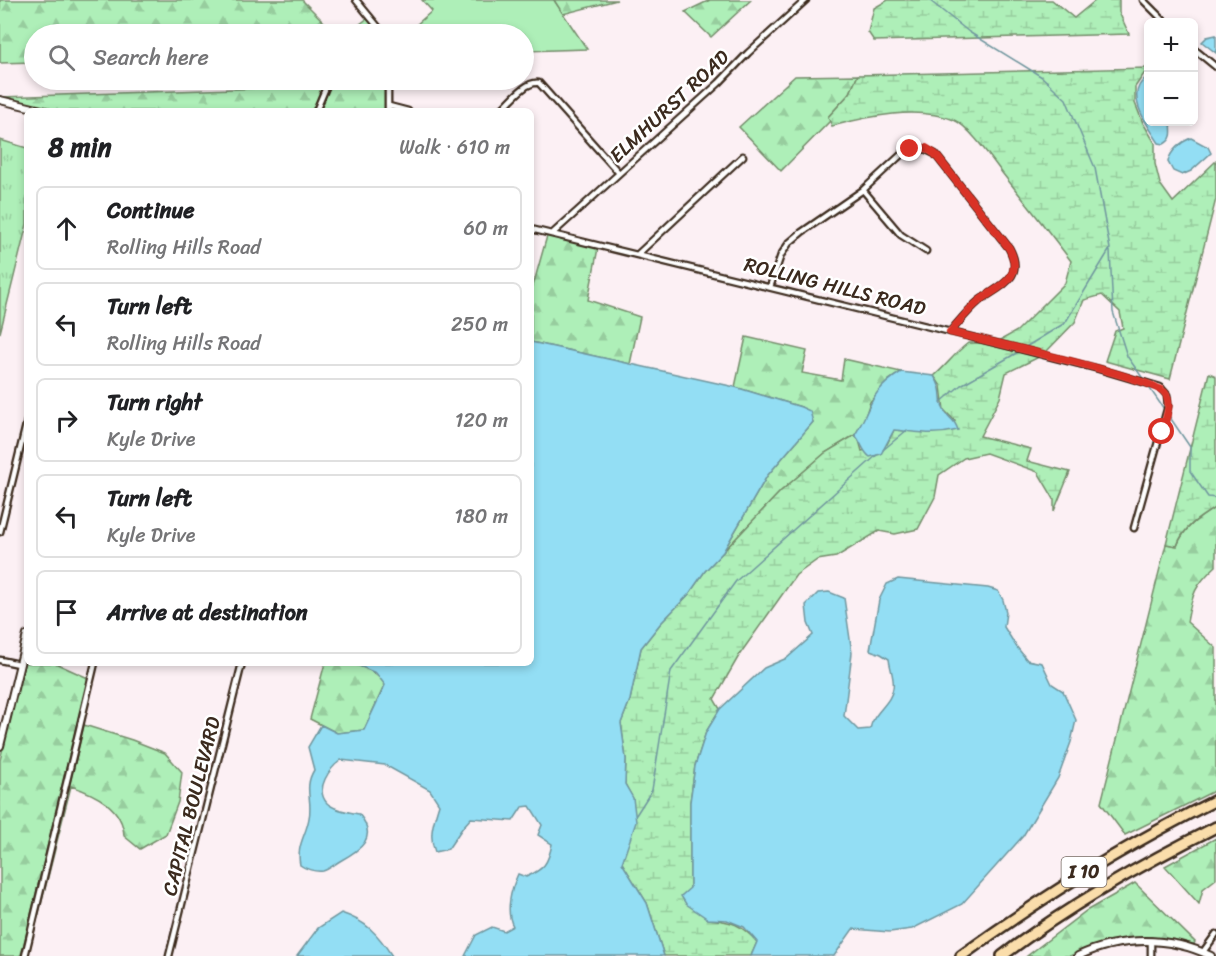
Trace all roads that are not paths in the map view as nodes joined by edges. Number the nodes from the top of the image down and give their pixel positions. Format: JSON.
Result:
{"nodes":[{"id":1,"x":356,"y":0,"type":"edge"},
{"id":2,"x":806,"y":0,"type":"edge"},
{"id":3,"x":1143,"y":0,"type":"edge"},
{"id":4,"x":1161,"y":18,"type":"edge"},
{"id":5,"x":376,"y":24,"type":"edge"},
{"id":6,"x":1198,"y":52,"type":"edge"},
{"id":7,"x":1216,"y":67,"type":"edge"},
{"id":8,"x":534,"y":83,"type":"edge"},
{"id":9,"x":325,"y":90,"type":"edge"},
{"id":10,"x":388,"y":90,"type":"edge"},
{"id":11,"x":522,"y":90,"type":"edge"},
{"id":12,"x":0,"y":100,"type":"edge"},
{"id":13,"x":33,"y":108,"type":"edge"},
{"id":14,"x":317,"y":108,"type":"edge"},
{"id":15,"x":388,"y":108,"type":"edge"},
{"id":16,"x":503,"y":108,"type":"edge"},
{"id":17,"x":743,"y":156,"type":"dead end"},
{"id":18,"x":619,"y":173,"type":"junction"},
{"id":19,"x":863,"y":190,"type":"junction"},
{"id":20,"x":534,"y":230,"type":"edge"},
{"id":21,"x":552,"y":234,"type":"junction"},
{"id":22,"x":926,"y":251,"type":"dead end"},
{"id":23,"x":637,"y":255,"type":"junction"},
{"id":24,"x":770,"y":287,"type":"junction"},
{"id":25,"x":950,"y":332,"type":"junction"},
{"id":26,"x":24,"y":433,"type":"edge"},
{"id":27,"x":1134,"y":528,"type":"dead end"},
{"id":28,"x":0,"y":532,"type":"edge"},
{"id":29,"x":24,"y":645,"type":"edge"},
{"id":30,"x":0,"y":660,"type":"edge"},
{"id":31,"x":19,"y":664,"type":"junction"},
{"id":32,"x":94,"y":666,"type":"edge"},
{"id":33,"x":241,"y":666,"type":"edge"},
{"id":34,"x":0,"y":746,"type":"edge"},
{"id":35,"x":1216,"y":800,"type":"edge"},
{"id":36,"x":1216,"y":827,"type":"edge"},
{"id":37,"x":1216,"y":934,"type":"edge"},
{"id":38,"x":1151,"y":941,"type":"junction"},
{"id":39,"x":1203,"y":952,"type":"junction"},
{"id":40,"x":25,"y":956,"type":"edge"},
{"id":41,"x":169,"y":956,"type":"edge"},
{"id":42,"x":961,"y":956,"type":"edge"},
{"id":43,"x":1002,"y":956,"type":"edge"},
{"id":44,"x":1078,"y":956,"type":"edge"},
{"id":45,"x":1151,"y":956,"type":"edge"},
{"id":46,"x":1211,"y":956,"type":"edge"}],
"edges":[{"from":1,"to":5,"type":"street"},
{"from":2,"to":18,"type":"street","name":"ELMHURST ROAD"},
{"from":3,"to":4,"type":"street"},
{"from":6,"to":7,"type":"street"},
{"from":8,"to":18,"type":"street"},
{"from":9,"to":14,"type":"street"},
{"from":10,"to":15,"type":"street"},
{"from":11,"to":16,"type":"street"},
{"from":12,"to":13,"type":"street"},
{"from":17,"to":23,"type":"street"},
{"from":18,"to":21,"type":"street","name":"ELMHURST ROAD"},
{"from":19,"to":22,"type":"street"},
{"from":19,"to":24,"type":"street"},
{"from":19,"to":25,"type":"street"},
{"from":20,"to":21,"type":"street","name":"ROLLING HILLS ROAD"},
{"from":21,"to":23,"type":"street","name":"ROLLING HILLS ROAD"},
{"from":23,"to":24,"type":"street","name":"ROLLING HILLS ROAD"},
{"from":24,"to":25,"type":"street","name":"ROLLING HILLS ROAD"},
{"from":25,"to":27,"type":"street","name":"ROLLING HILLS ROAD"},
{"from":26,"to":28,"type":"street"},
{"from":29,"to":31,"type":"street"},
{"from":30,"to":31,"type":"street"},
{"from":31,"to":34,"type":"street"},
{"from":32,"to":40,"type":"street"},
{"from":33,"to":41,"type":"street","name":"CAPITAL BOULEVARD"},
{"from":35,"to":42,"type":"highway","number":"I 10"},
{"from":36,"to":43,"type":"highway","number":"I 10"},
{"from":37,"to":39,"type":"street"},
{"from":38,"to":39,"type":"street"},
{"from":38,"to":44,"type":"street"},
{"from":38,"to":45,"type":"street"},
{"from":39,"to":46,"type":"street"}]}
